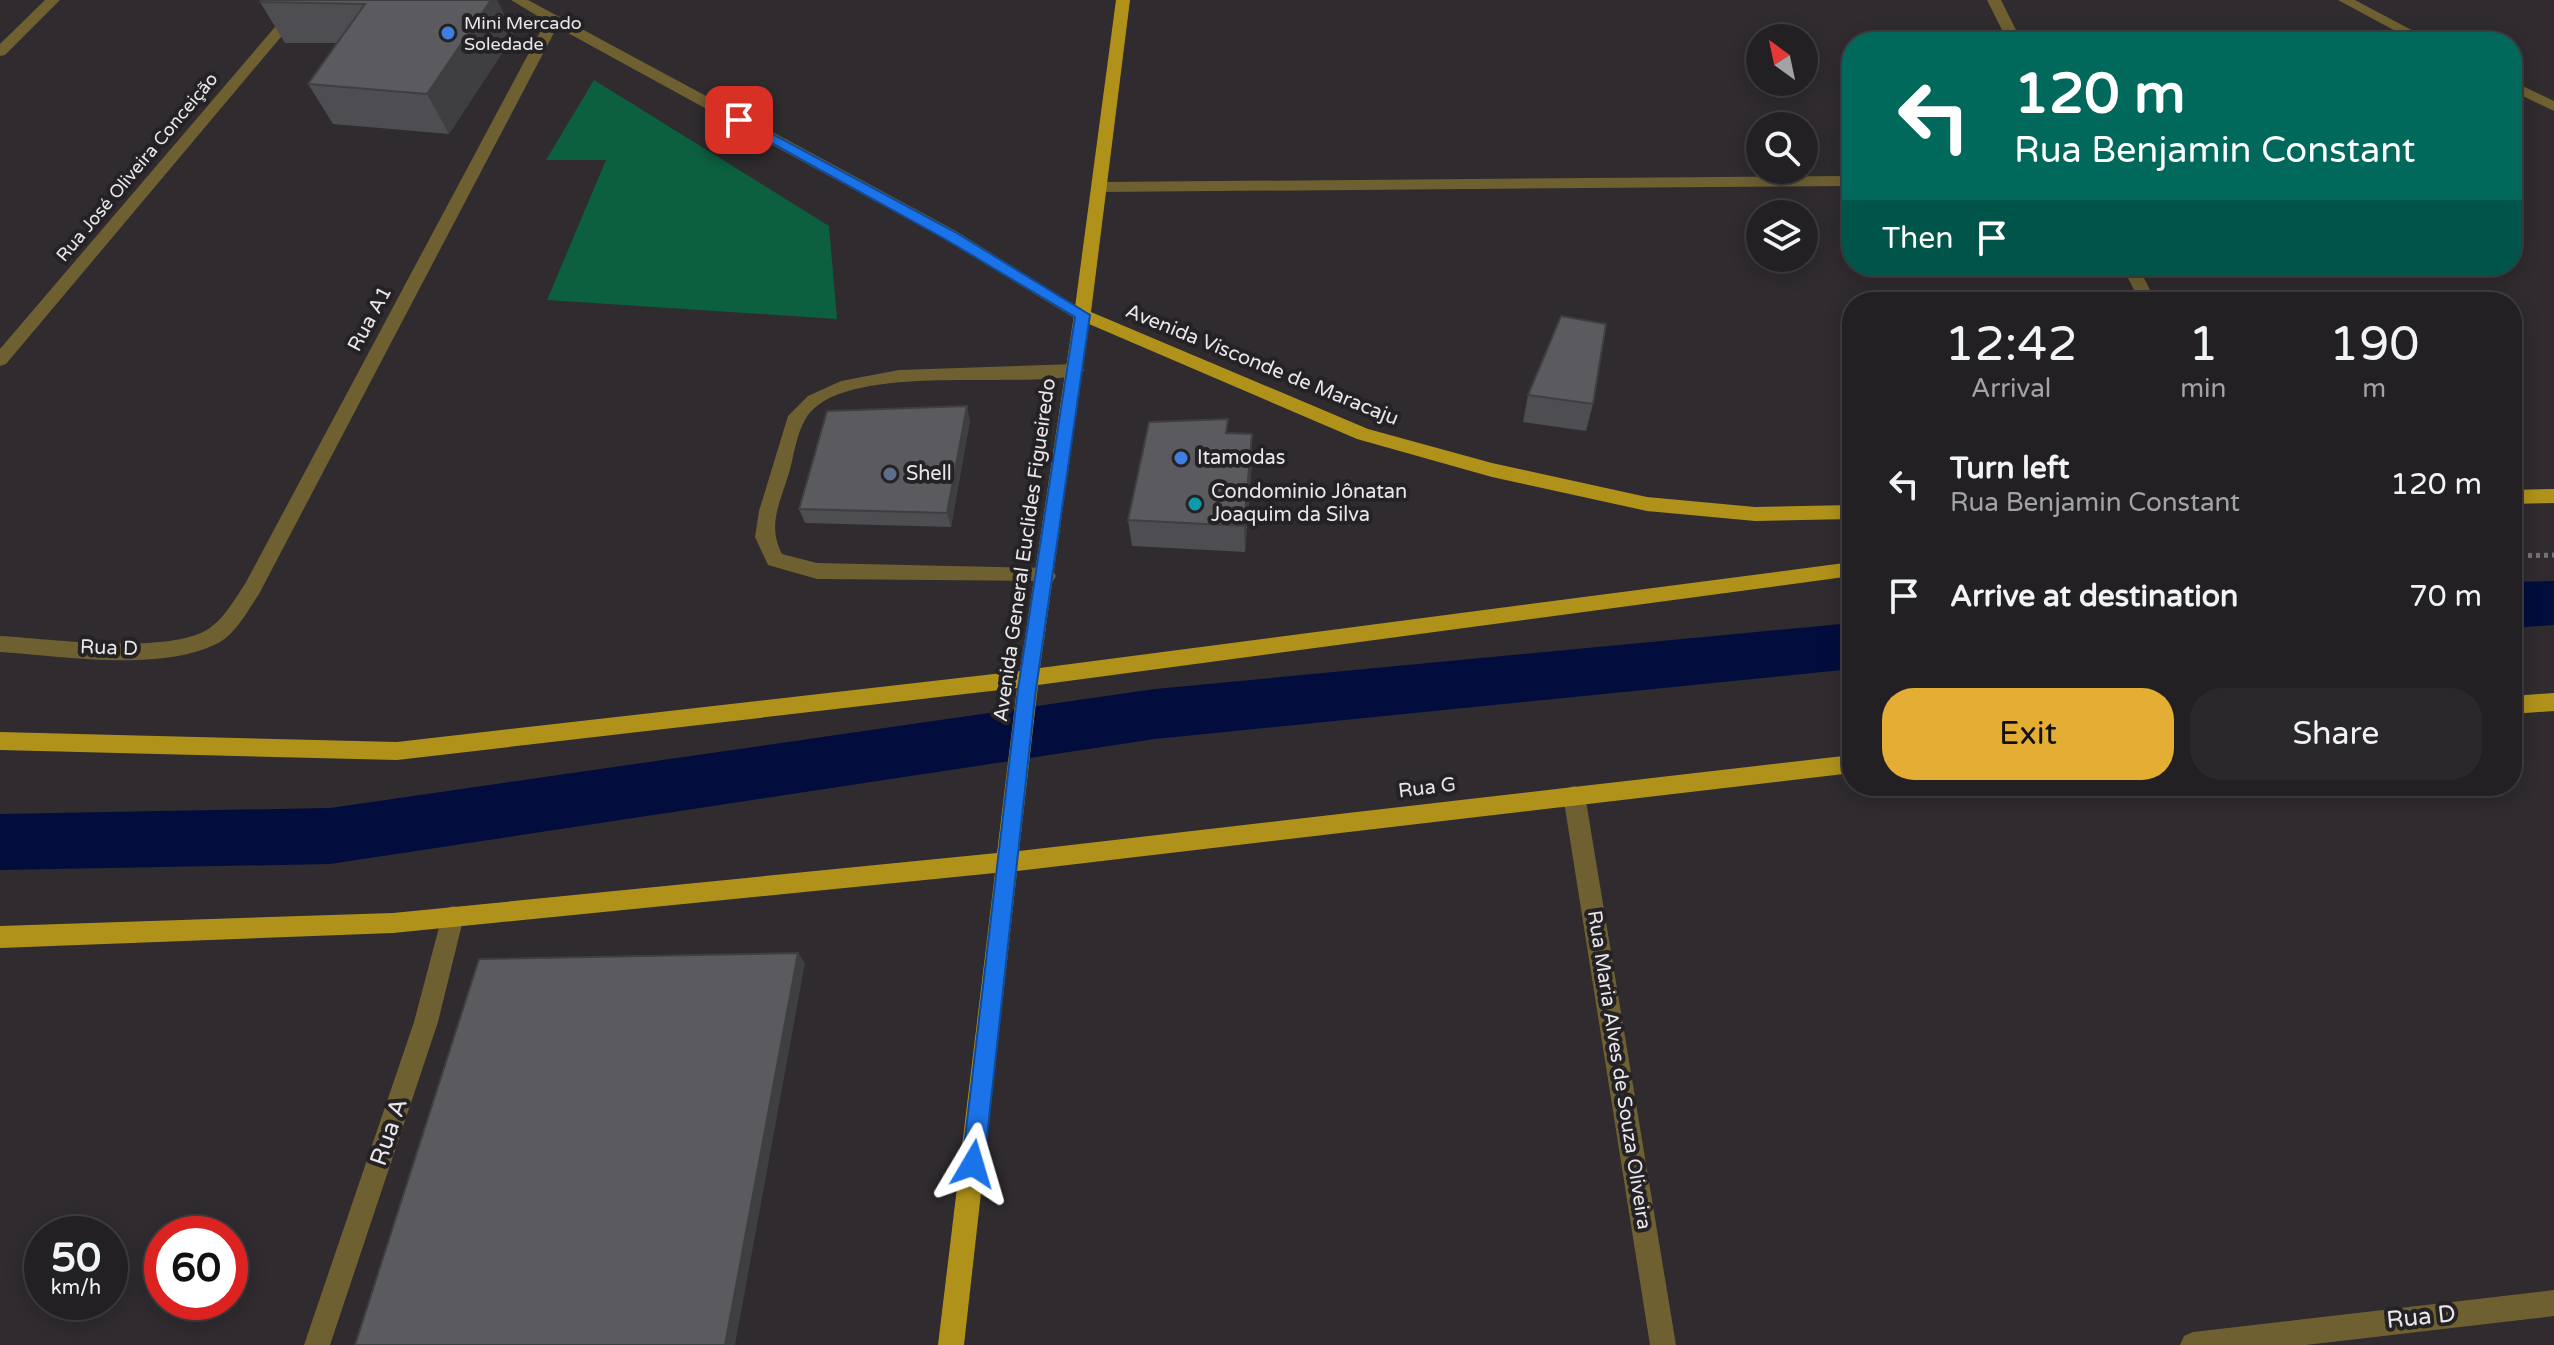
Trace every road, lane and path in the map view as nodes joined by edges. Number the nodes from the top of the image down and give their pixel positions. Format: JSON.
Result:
{"nodes":[{"id":1,"x":53,"y":0,"type":"edge"},
{"id":2,"x":305,"y":0,"type":"edge"},
{"id":3,"x":518,"y":0,"type":"edge"},
{"id":4,"x":1123,"y":0,"type":"edge"},
{"id":5,"x":1994,"y":0,"type":"edge"},
{"id":6,"x":2345,"y":0,"type":"edge"},
{"id":7,"x":554,"y":19,"type":"junction"},
{"id":8,"x":2010,"y":32,"type":"edge"},
{"id":9,"x":2407,"y":32,"type":"edge"},
{"id":10,"x":0,"y":52,"type":"edge"},
{"id":11,"x":2522,"y":90,"type":"edge"},
{"id":12,"x":2554,"y":107,"type":"edge"},
{"id":13,"x":1842,"y":181,"type":"edge"},
{"id":14,"x":1099,"y":187,"type":"junction"},
{"id":15,"x":1082,"y":315,"type":"junction"},
{"id":16,"x":0,"y":360,"type":"edge"},
{"id":17,"x":1075,"y":370,"type":"junction"},
{"id":18,"x":2554,"y":496,"type":"edge"},
{"id":19,"x":2522,"y":497,"type":"edge"},
{"id":20,"x":1842,"y":512,"type":"edge"},
{"id":21,"x":2554,"y":555,"type":"edge"},
{"id":22,"x":2522,"y":556,"type":"edge"},
{"id":23,"x":1842,"y":570,"type":"edge"},
{"id":24,"x":1046,"y":576,"type":"junction"},
{"id":25,"x":216,"y":634,"type":"joint"},
{"id":26,"x":0,"y":644,"type":"edge"},
{"id":27,"x":1028,"y":684,"type":"junction"},
{"id":28,"x":2554,"y":702,"type":"edge"},
{"id":29,"x":2522,"y":704,"type":"edge"},
{"id":30,"x":0,"y":741,"type":"edge"},
{"id":31,"x":1842,"y":765,"type":"edge"},
{"id":32,"x":1574,"y":795,"type":"junction"},
{"id":33,"x":1008,"y":862,"type":"junction"},
{"id":34,"x":453,"y":916,"type":"junction"},
{"id":35,"x":0,"y":937,"type":"edge"},
{"id":36,"x":2554,"y":1303,"type":"edge"},
{"id":37,"x":2304,"y":1338,"type":"edge"},
{"id":38,"x":317,"y":1345,"type":"edge"},
{"id":39,"x":951,"y":1345,"type":"edge"},
{"id":40,"x":1663,"y":1345,"type":"edge"},
{"id":41,"x":2193,"y":1345,"type":"edge"}],
"edges":[{"from":1,"to":10,"type":"street"},
{"from":2,"to":16,"type":"street","name":"Rua José Oliveira Conceição"},
{"from":3,"to":7,"type":"street"},
{"from":4,"to":14,"type":"main road","name":"Avenida General Euclides Figueiredo"},
{"from":5,"to":8,"type":"street"},
{"from":6,"to":9,"type":"street"},
{"from":7,"to":15,"type":"street"},
{"from":7,"to":25,"type":"street","name":"Rua A1"},
{"from":11,"to":12,"type":"street"},
{"from":13,"to":14,"type":"street"},
{"from":14,"to":15,"type":"main road","name":"Avenida General Euclides Figueiredo"},
{"from":15,"to":17,"type":"main road","name":"Avenida General Euclides Figueiredo"},
{"from":15,"to":20,"type":"main road","name":"Avenida Visconde de Maracaju"},
{"from":17,"to":24,"type":"main road","name":"Avenida General Euclides Figueiredo"},
{"from":17,"to":24,"type":"street"},
{"from":18,"to":19,"type":"main road"},
{"from":21,"to":22,"type":"path"},
{"from":23,"to":27,"type":"main road"},
{"from":24,"to":27,"type":"main road","name":"Avenida General Euclides Figueiredo"},
{"from":25,"to":26,"type":"street","name":"Rua D"},
{"from":27,"to":30,"type":"main road"},
{"from":27,"to":33,"type":"main road","name":"Avenida General Euclides Figueiredo"},
{"from":28,"to":29,"type":"main road"},
{"from":31,"to":32,"type":"main road","name":"Rua G"},
{"from":32,"to":33,"type":"main road","name":"Rua G"},
{"from":32,"to":40,"type":"street","name":"Rua Maria Alves de Souza Oliveira"},
{"from":33,"to":34,"type":"main road","name":"Rua G"},
{"from":33,"to":39,"type":"main road","name":"Avenida General Euclides Figueiredo"},
{"from":34,"to":35,"type":"main road","name":"Rua G"},
{"from":34,"to":38,"type":"street","name":"Rua A"},
{"from":36,"to":37,"type":"street","name":"Rua D"},
{"from":37,"to":41,"type":"street","name":"Rua D"}]}
